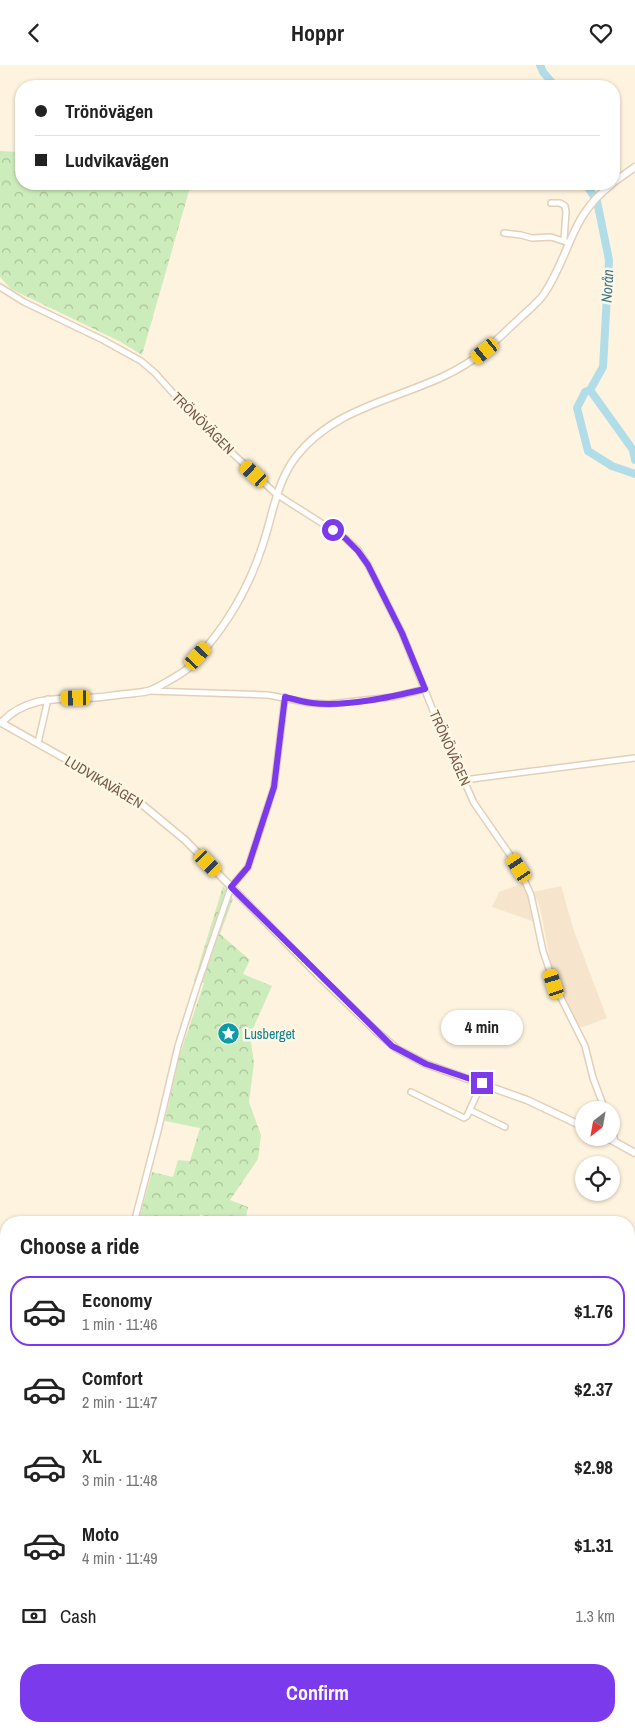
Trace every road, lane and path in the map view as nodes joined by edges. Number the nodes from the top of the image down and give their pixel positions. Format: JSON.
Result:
{"nodes":[{"id":1,"x":635,"y":167,"type":"edge"},
{"id":2,"x":620,"y":178,"type":"edge"},
{"id":3,"x":605,"y":190,"type":"edge"},
{"id":4,"x":551,"y":203,"type":"dead end"},
{"id":5,"x":504,"y":233,"type":"dead end"},
{"id":6,"x":567,"y":242,"type":"junction"},
{"id":7,"x":0,"y":287,"type":"edge"},
{"id":8,"x":276,"y":494,"type":"junction"},
{"id":9,"x":425,"y":689,"type":"junction"},
{"id":10,"x":148,"y":691,"type":"junction"},
{"id":11,"x":285,"y":697,"type":"junction"},
{"id":12,"x":48,"y":699,"type":"junction"},
{"id":13,"x":1,"y":722,"type":"edge"},
{"id":14,"x":38,"y":743,"type":"junction"},
{"id":15,"x":635,"y":758,"type":"edge"},
{"id":16,"x":464,"y":780,"type":"junction"},
{"id":17,"x":231,"y":887,"type":"junction"},
{"id":18,"x":482,"y":1083,"type":"junction"},
{"id":19,"x":411,"y":1092,"type":"dead end"},
{"id":20,"x":601,"y":1101,"type":"edge"},
{"id":21,"x":470,"y":1110,"type":"junction"},
{"id":22,"x":575,"y":1123,"type":"edge"},
{"id":23,"x":505,"y":1127,"type":"dead end"},
{"id":24,"x":620,"y":1145,"type":"edge"},
{"id":25,"x":635,"y":1153,"type":"edge"},
{"id":26,"x":136,"y":1216,"type":"edge"}],
"edges":[{"from":1,"to":2,"type":"street"},
{"from":3,"to":6,"type":"street"},
{"from":4,"to":6,"type":"street"},
{"from":5,"to":6,"type":"street"},
{"from":6,"to":8,"type":"street"},
{"from":7,"to":8,"type":"street","name":"TRÖNÖVÄGEN"},
{"from":8,"to":9,"type":"street","name":"TRÖNÖVÄGEN"},
{"from":8,"to":10,"type":"street"},
{"from":9,"to":11,"type":"street"},
{"from":9,"to":16,"type":"street","name":"TRÖNÖVÄGEN"},
{"from":10,"to":11,"type":"street"},
{"from":10,"to":12,"type":"street"},
{"from":11,"to":17,"type":"street"},
{"from":12,"to":13,"type":"street"},
{"from":12,"to":14,"type":"street"},
{"from":13,"to":14,"type":"street","name":"LUDVIKAVÄGEN"},
{"from":14,"to":17,"type":"street","name":"LUDVIKAVÄGEN"},
{"from":15,"to":16,"type":"street"},
{"from":16,"to":20,"type":"street","name":"TRÖNÖVÄGEN"},
{"from":17,"to":18,"type":"street","name":"LUDVIKAVÄGEN"},
{"from":17,"to":26,"type":"street"},
{"from":18,"to":21,"type":"street"},
{"from":18,"to":22,"type":"street","name":"LUDVIKAVÄGEN"},
{"from":19,"to":21,"type":"street"},
{"from":21,"to":23,"type":"street"},
{"from":24,"to":25,"type":"street"}]}
